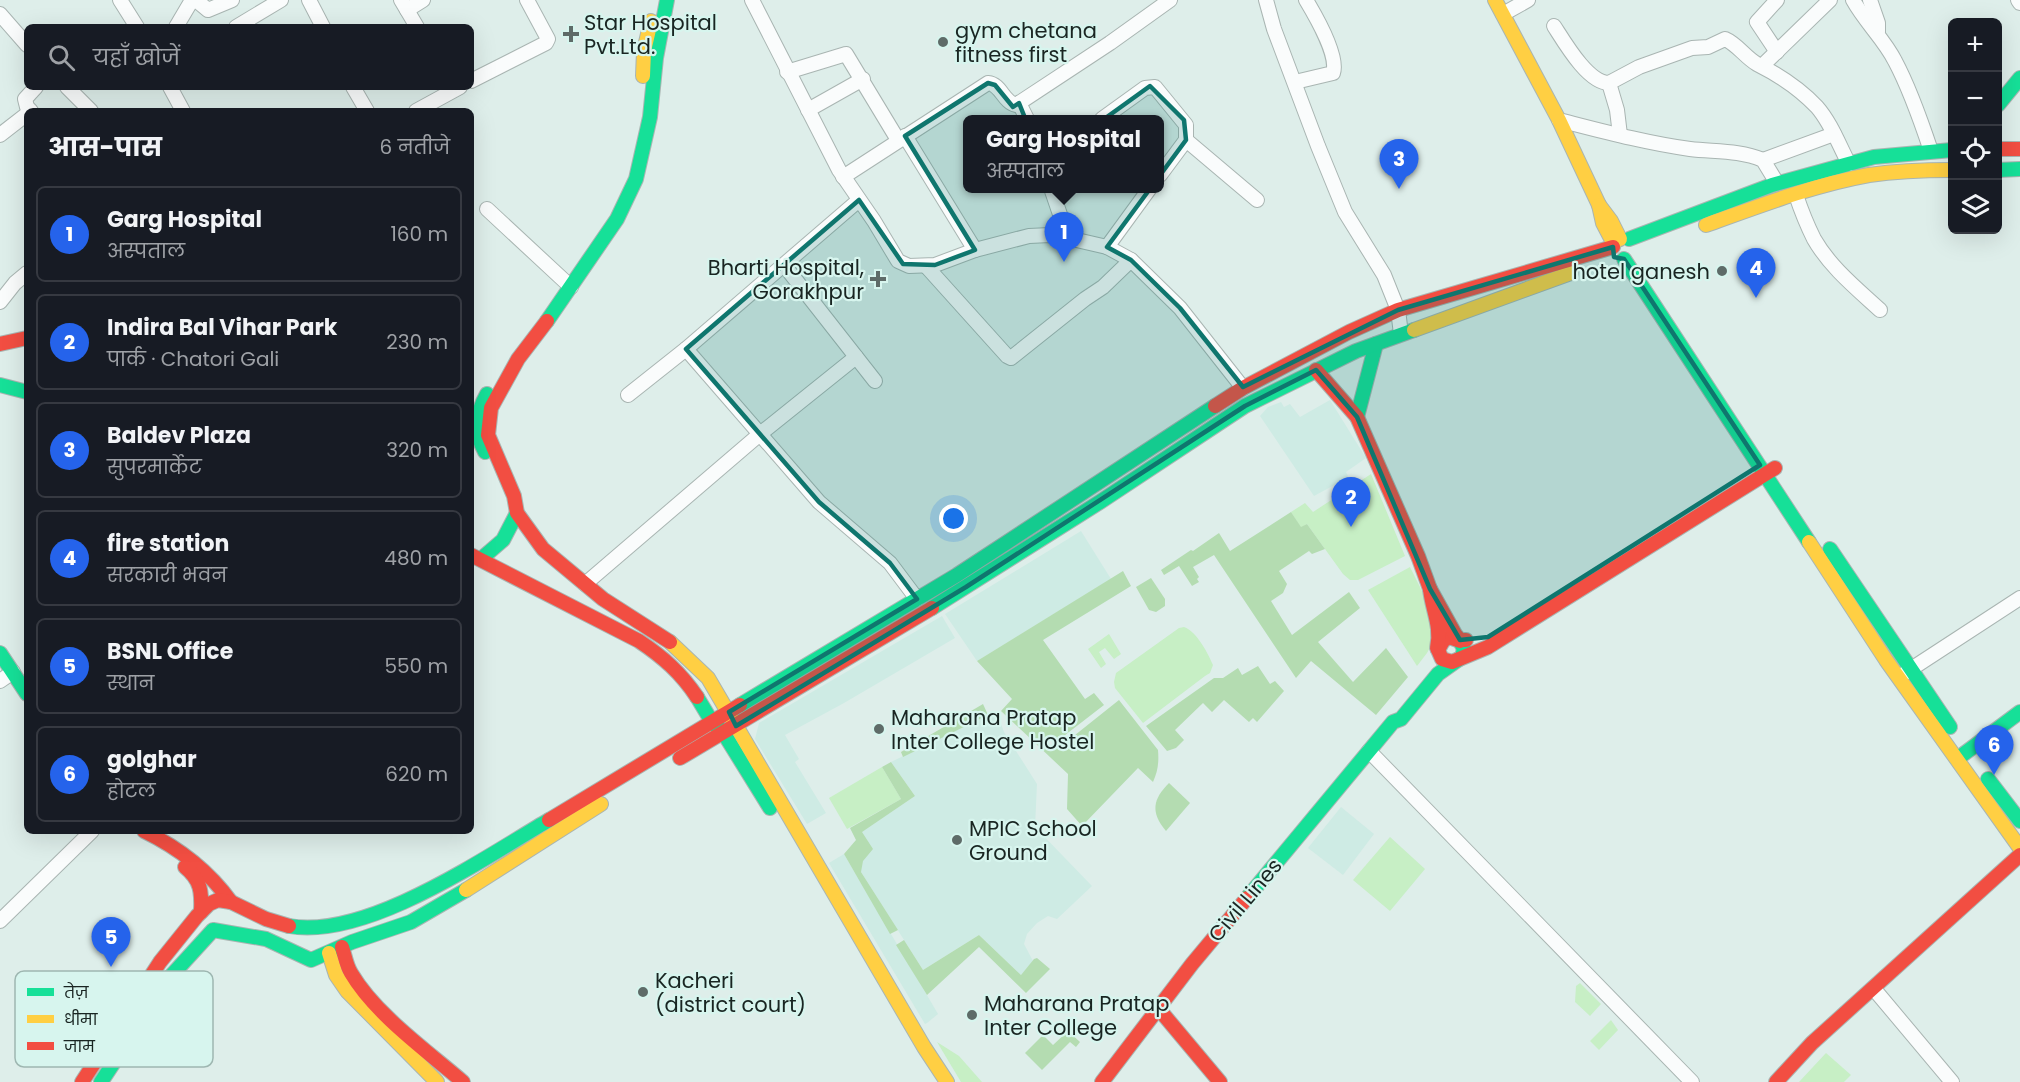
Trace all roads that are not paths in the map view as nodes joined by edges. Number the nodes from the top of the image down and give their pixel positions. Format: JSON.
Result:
{"nodes":[{"id":1,"x":120,"y":0,"type":"edge"},
{"id":2,"x":194,"y":0,"type":"edge"},
{"id":3,"x":232,"y":0,"type":"edge"},
{"id":4,"x":250,"y":0,"type":"edge"},
{"id":5,"x":281,"y":0,"type":"edge"},
{"id":6,"x":309,"y":0,"type":"edge"},
{"id":7,"x":423,"y":0,"type":"edge"},
{"id":8,"x":527,"y":0,"type":"edge"},
{"id":9,"x":656,"y":0,"type":"edge"},
{"id":10,"x":667,"y":0,"type":"edge"},
{"id":11,"x":752,"y":0,"type":"edge"},
{"id":12,"x":1170,"y":0,"type":"edge"},
{"id":13,"x":1266,"y":0,"type":"edge"},
{"id":14,"x":1306,"y":0,"type":"edge"},
{"id":15,"x":1495,"y":0,"type":"edge"},
{"id":16,"x":1528,"y":0,"type":"edge"},
{"id":17,"x":1777,"y":0,"type":"edge"},
{"id":18,"x":1830,"y":0,"type":"edge"},
{"id":19,"x":1853,"y":0,"type":"edge"},
{"id":20,"x":1870,"y":0,"type":"edge"},
{"id":21,"x":404,"y":5,"type":"edge"},
{"id":22,"x":0,"y":14,"type":"edge"},
{"id":23,"x":257,"y":14,"type":"junction"},
{"id":24,"x":1503,"y":14,"type":"junction"},
{"id":25,"x":132,"y":24,"type":"edge"},
{"id":26,"x":178,"y":24,"type":"edge"},
{"id":27,"x":241,"y":24,"type":"edge"},
{"id":28,"x":321,"y":24,"type":"edge"},
{"id":29,"x":415,"y":24,"type":"edge"},
{"id":30,"x":1554,"y":26,"type":"dead end"},
{"id":31,"x":1878,"y":33,"type":"junction"},
{"id":32,"x":24,"y":42,"type":"edge"},
{"id":33,"x":1777,"y":52,"type":"junction"},
{"id":34,"x":1763,"y":65,"type":"junction"},
{"id":35,"x":788,"y":72,"type":"junction"},
{"id":36,"x":2020,"y":78,"type":"edge"},
{"id":37,"x":474,"y":79,"type":"edge"},
{"id":38,"x":863,"y":79,"type":"junction"},
{"id":39,"x":1294,"y":82,"type":"junction"},
{"id":40,"x":1610,"y":83,"type":"junction"},
{"id":41,"x":33,"y":90,"type":"edge"},
{"id":42,"x":70,"y":90,"type":"edge"},
{"id":43,"x":172,"y":90,"type":"edge"},
{"id":44,"x":355,"y":90,"type":"edge"},
{"id":45,"x":453,"y":90,"type":"edge"},
{"id":46,"x":2002,"y":95,"type":"edge"},
{"id":47,"x":1019,"y":103,"type":"junction"},
{"id":48,"x":28,"y":108,"type":"edge"},
{"id":49,"x":88,"y":108,"type":"edge"},
{"id":50,"x":181,"y":108,"type":"edge"},
{"id":51,"x":365,"y":108,"type":"edge"},
{"id":52,"x":421,"y":108,"type":"edge"},
{"id":53,"x":808,"y":110,"type":"junction"},
{"id":54,"x":1024,"y":115,"type":"edge"},
{"id":55,"x":1109,"y":115,"type":"edge"},
{"id":56,"x":24,"y":116,"type":"edge"},
{"id":57,"x":1559,"y":120,"type":"junction"},
{"id":58,"x":1834,"y":134,"type":"junction"},
{"id":59,"x":0,"y":135,"type":"edge"},
{"id":60,"x":1620,"y":135,"type":"junction"},
{"id":61,"x":901,"y":138,"type":"junction"},
{"id":62,"x":1948,"y":139,"type":"edge"},
{"id":63,"x":1186,"y":140,"type":"junction"},
{"id":64,"x":2002,"y":149,"type":"edge"},
{"id":65,"x":2020,"y":149,"type":"edge"},
{"id":66,"x":1948,"y":150,"type":"edge"},
{"id":67,"x":1933,"y":151,"type":"junction"},
{"id":68,"x":1763,"y":160,"type":"junction"},
{"id":69,"x":1849,"y":164,"type":"junction"},
{"id":70,"x":2020,"y":169,"type":"edge"},
{"id":71,"x":1164,"y":170,"type":"edge"},
{"id":72,"x":1918,"y":170,"type":"junction"},
{"id":73,"x":1948,"y":170,"type":"edge"},
{"id":74,"x":2002,"y":170,"type":"edge"},
{"id":75,"x":843,"y":177,"type":"junction"},
{"id":76,"x":1777,"y":183,"type":"junction"},
{"id":77,"x":1052,"y":193,"type":"edge"},
{"id":78,"x":1147,"y":193,"type":"edge"},
{"id":79,"x":1796,"y":195,"type":"junction"},
{"id":80,"x":859,"y":200,"type":"junction"},
{"id":81,"x":1257,"y":200,"type":"dead end"},
{"id":82,"x":487,"y":209,"type":"dead end"},
{"id":83,"x":1696,"y":229,"type":"dead end"},
{"id":84,"x":1068,"y":238,"type":"junction"},
{"id":85,"x":1665,"y":240,"type":"dead end"},
{"id":86,"x":1107,"y":247,"type":"junction"},
{"id":87,"x":1623,"y":249,"type":"junction"},
{"id":88,"x":975,"y":250,"type":"junction"},
{"id":89,"x":1131,"y":260,"type":"junction"},
{"id":90,"x":784,"y":265,"type":"junction"},
{"id":91,"x":926,"y":266,"type":"junction"},
{"id":92,"x":24,"y":276,"type":"edge"},
{"id":93,"x":568,"y":284,"type":"junction"},
{"id":94,"x":0,"y":302,"type":"edge"},
{"id":95,"x":1398,"y":309,"type":"junction"},
{"id":96,"x":1880,"y":310,"type":"dead end"},
{"id":97,"x":1401,"y":333,"type":"junction"},
{"id":98,"x":24,"y":340,"type":"edge"},
{"id":99,"x":0,"y":344,"type":"edge"},
{"id":100,"x":1376,"y":344,"type":"junction"},
{"id":101,"x":686,"y":349,"type":"junction"},
{"id":102,"x":856,"y":357,"type":"junction"},
{"id":103,"x":1316,"y":370,"type":"junction"},
{"id":104,"x":875,"y":381,"type":"dead end"},
{"id":105,"x":0,"y":385,"type":"edge"},
{"id":106,"x":1243,"y":388,"type":"junction"},
{"id":107,"x":24,"y":391,"type":"edge"},
{"id":108,"x":628,"y":395,"type":"dead end"},
{"id":109,"x":1357,"y":417,"type":"junction"},
{"id":110,"x":478,"y":428,"type":"edge"},
{"id":111,"x":760,"y":434,"type":"junction"},
{"id":112,"x":1768,"y":467,"type":"junction"},
{"id":113,"x":1091,"y":489,"type":"junction"},
{"id":114,"x":1100,"y":502,"type":"junction"},
{"id":115,"x":517,"y":513,"type":"junction"},
{"id":116,"x":476,"y":557,"type":"edge"},
{"id":117,"x":585,"y":584,"type":"junction"},
{"id":118,"x":1430,"y":589,"type":"junction"},
{"id":119,"x":922,"y":596,"type":"junction"},
{"id":120,"x":2020,"y":598,"type":"edge"},
{"id":121,"x":936,"y":605,"type":"junction"},
{"id":122,"x":1460,"y":639,"type":"junction"},
{"id":123,"x":1439,"y":644,"type":"junction"},
{"id":124,"x":0,"y":653,"type":"edge"},
{"id":125,"x":1459,"y":660,"type":"junction"},
{"id":126,"x":1912,"y":668,"type":"junction"},
{"id":127,"x":13,"y":672,"type":"junction"},
{"id":128,"x":1898,"y":677,"type":"junction"},
{"id":129,"x":0,"y":681,"type":"edge"},
{"id":130,"x":24,"y":689,"type":"edge"},
{"id":131,"x":729,"y":712,"type":"junction"},
{"id":132,"x":2020,"y":712,"type":"edge"},
{"id":133,"x":712,"y":722,"type":"junction"},
{"id":134,"x":1393,"y":722,"type":"junction"},
{"id":135,"x":736,"y":726,"type":"junction"},
{"id":136,"x":723,"y":732,"type":"junction"},
{"id":137,"x":1369,"y":751,"type":"junction"},
{"id":138,"x":1962,"y":756,"type":"junction"},
{"id":139,"x":2020,"y":821,"type":"edge"},
{"id":140,"x":89,"y":834,"type":"edge"},
{"id":141,"x":142,"y":834,"type":"edge"},
{"id":142,"x":150,"y":834,"type":"edge"},
{"id":143,"x":2020,"y":848,"type":"edge"},
{"id":144,"x":2020,"y":855,"type":"edge"},
{"id":145,"x":231,"y":902,"type":"junction"},
{"id":146,"x":201,"y":912,"type":"junction"},
{"id":147,"x":0,"y":921,"type":"edge"},
{"id":148,"x":328,"y":925,"type":"junction"},
{"id":149,"x":213,"y":930,"type":"junction"},
{"id":150,"x":336,"y":950,"type":"junction"},
{"id":151,"x":312,"y":960,"type":"junction"},
{"id":152,"x":154,"y":971,"type":"edge"},
{"id":153,"x":176,"y":971,"type":"edge"},
{"id":154,"x":336,"y":975,"type":"junction"},
{"id":155,"x":1874,"y":989,"type":"junction"},
{"id":156,"x":1158,"y":1008,"type":"junction"},
{"id":157,"x":92,"y":1067,"type":"edge"},
{"id":158,"x":111,"y":1067,"type":"edge"},
{"id":159,"x":82,"y":1082,"type":"edge"},
{"id":160,"x":101,"y":1082,"type":"edge"},
{"id":161,"x":437,"y":1082,"type":"edge"},
{"id":162,"x":463,"y":1082,"type":"edge"},
{"id":163,"x":934,"y":1082,"type":"edge"},
{"id":164,"x":946,"y":1082,"type":"edge"},
{"id":165,"x":1102,"y":1082,"type":"edge"},
{"id":166,"x":1220,"y":1082,"type":"edge"},
{"id":167,"x":1692,"y":1082,"type":"edge"},
{"id":168,"x":1776,"y":1082,"type":"edge"},
{"id":169,"x":1952,"y":1082,"type":"edge"}],
"edges":[{"from":1,"to":25,"type":"street"},
{"from":2,"to":3,"type":"street"},
{"from":2,"to":26,"type":"street"},
{"from":4,"to":23,"type":"street"},
{"from":5,"to":23,"type":"street"},
{"from":6,"to":28,"type":"street"},
{"from":7,"to":21,"type":"street"},
{"from":8,"to":37,"type":"street"},
{"from":9,"to":93,"type":"main road"},
{"from":10,"to":93,"type":"main road"},
{"from":11,"to":35,"type":"street"},
{"from":12,"to":47,"type":"street"},
{"from":13,"to":39,"type":"street"},
{"from":14,"to":39,"type":"street"},
{"from":15,"to":24,"type":"main road"},
{"from":16,"to":24,"type":"street"},
{"from":17,"to":33,"type":"street"},
{"from":18,"to":33,"type":"street"},
{"from":19,"to":31,"type":"street"},
{"from":20,"to":31,"type":"street"},
{"from":21,"to":29,"type":"street"},
{"from":22,"to":32,"type":"street"},
{"from":23,"to":27,"type":"street"},
{"from":24,"to":57,"type":"main road"},
{"from":30,"to":40,"type":"street"},
{"from":31,"to":67,"type":"street"},
{"from":33,"to":34,"type":"street"},
{"from":34,"to":40,"type":"street"},
{"from":34,"to":58,"type":"street"},
{"from":35,"to":38,"type":"street"},
{"from":35,"to":53,"type":"street"},
{"from":36,"to":46,"type":"main road"},
{"from":38,"to":53,"type":"street"},
{"from":38,"to":61,"type":"street"},
{"from":39,"to":95,"type":"street"},
{"from":40,"to":60,"type":"street"},
{"from":41,"to":48,"type":"street"},
{"from":42,"to":49,"type":"street"},
{"from":43,"to":50,"type":"street"},
{"from":44,"to":51,"type":"street"},
{"from":45,"to":52,"type":"street"},
{"from":47,"to":54,"type":"street"},
{"from":47,"to":61,"type":"street"},
{"from":53,"to":75,"type":"street"},
{"from":55,"to":63,"type":"street"},
{"from":56,"to":59,"type":"street"},
{"from":57,"to":60,"type":"street"},
{"from":57,"to":87,"type":"main road"},
{"from":58,"to":68,"type":"street"},
{"from":58,"to":69,"type":"street"},
{"from":60,"to":68,"type":"street"},
{"from":61,"to":75,"type":"street"},
{"from":61,"to":88,"type":"street"},
{"from":62,"to":67,"type":"main road"},
{"from":63,"to":71,"type":"street"},
{"from":63,"to":81,"type":"street"},
{"from":64,"to":65,"type":"main road"},
{"from":66,"to":67,"type":"main road"},
{"from":67,"to":69,"type":"main road"},
{"from":67,"to":72,"type":"main road"},
{"from":68,"to":76,"type":"street"},
{"from":69,"to":76,"type":"main road"},
{"from":70,"to":74,"type":"main road"},
{"from":72,"to":73,"type":"main road"},
{"from":72,"to":79,"type":"main road"},
{"from":75,"to":80,"type":"street"},
{"from":76,"to":87,"type":"main road"},
{"from":77,"to":84,"type":"street"},
{"from":78,"to":86,"type":"street"},
{"from":79,"to":83,"type":"main road"},
{"from":79,"to":96,"type":"street"},
{"from":80,"to":90,"type":"street"},
{"from":80,"to":91,"type":"street"},
{"from":82,"to":93,"type":"street"},
{"from":84,"to":86,"type":"street"},
{"from":84,"to":88,"type":"street"},
{"from":85,"to":87,"type":"main road"},
{"from":86,"to":89,"type":"street"},
{"from":87,"to":95,"type":"main road"},
{"from":87,"to":97,"type":"main road"},
{"from":87,"to":112,"type":"main road"},
{"from":88,"to":91,"type":"street"},
{"from":89,"to":91,"type":"street"},
{"from":89,"to":106,"type":"street"},
{"from":90,"to":101,"type":"street"},
{"from":90,"to":102,"type":"street"},
{"from":92,"to":94,"type":"street"},
{"from":93,"to":110,"type":"main road"},
{"from":95,"to":97,"type":"street"},
{"from":95,"to":106,"type":"main road"},
{"from":97,"to":100,"type":"main road"},
{"from":98,"to":99,"type":"main road"},
{"from":100,"to":103,"type":"main road"},
{"from":100,"to":109,"type":"main road"},
{"from":101,"to":108,"type":"street"},
{"from":101,"to":111,"type":"street"},
{"from":102,"to":104,"type":"street"},
{"from":102,"to":111,"type":"street"},
{"from":103,"to":109,"type":"main road"},
{"from":103,"to":114,"type":"main road"},
{"from":105,"to":107,"type":"main road"},
{"from":106,"to":113,"type":"main road"},
{"from":109,"to":118,"type":"main road"},
{"from":110,"to":115,"type":"main road"},
{"from":111,"to":117,"type":"street"},
{"from":111,"to":119,"type":"street"},
{"from":112,"to":122,"type":"main road"},
{"from":112,"to":125,"type":"main road"},
{"from":112,"to":126,"type":"main road"},
{"from":112,"to":128,"type":"main road"},
{"from":113,"to":114,"type":"main road"},
{"from":113,"to":119,"type":"main road"},
{"from":114,"to":121,"type":"main road"},
{"from":115,"to":116,"type":"main road"},
{"from":115,"to":117,"type":"main road"},
{"from":116,"to":133,"type":"main road"},
{"from":117,"to":131,"type":"main road"},
{"from":118,"to":122,"type":"main road"},
{"from":118,"to":123,"type":"main road"},
{"from":119,"to":121,"type":"main road"},
{"from":119,"to":131,"type":"main road"},
{"from":120,"to":126,"type":"street"},
{"from":121,"to":135,"type":"main road"},
{"from":122,"to":123,"type":"main road"},
{"from":122,"to":125,"type":"main road"},
{"from":123,"to":125,"type":"main road"},
{"from":123,"to":134,"type":"main road"},
{"from":124,"to":127,"type":"main road"},
{"from":125,"to":134,"type":"main road"},
{"from":126,"to":128,"type":"street"},
{"from":126,"to":138,"type":"main road"},
{"from":127,"to":129,"type":"street"},
{"from":127,"to":130,"type":"main road"},
{"from":128,"to":138,"type":"main road"},
{"from":131,"to":133,"type":"main road"},
{"from":131,"to":135,"type":"main road"},
{"from":132,"to":138,"type":"main road"},
{"from":133,"to":136,"type":"main road"},
{"from":133,"to":148,"type":"main road"},
{"from":134,"to":137,"type":"main road","name":"Civil Lines"},
{"from":135,"to":136,"type":"main road"},
{"from":135,"to":164,"type":"main road"},
{"from":136,"to":150,"type":"main road"},
{"from":136,"to":163,"type":"main road"},
{"from":137,"to":156,"type":"main road","name":"Civil Lines"},
{"from":137,"to":167,"type":"street"},
{"from":138,"to":139,"type":"main road"},
{"from":138,"to":143,"type":"main road"},
{"from":140,"to":147,"type":"street"},
{"from":141,"to":146,"type":"main road"},
{"from":142,"to":145,"type":"main road"},
{"from":144,"to":155,"type":"main road"},
{"from":145,"to":146,"type":"main road"},
{"from":145,"to":148,"type":"main road"},
{"from":146,"to":149,"type":"main road"},
{"from":146,"to":152,"type":"main road"},
{"from":148,"to":150,"type":"main road"},
{"from":149,"to":151,"type":"main road"},
{"from":149,"to":153,"type":"main road"},
{"from":150,"to":151,"type":"main road"},
{"from":150,"to":154,"type":"main road"},
{"from":150,"to":162,"type":"main road"},
{"from":151,"to":154,"type":"main road"},
{"from":154,"to":161,"type":"main road"},
{"from":155,"to":168,"type":"main road"},
{"from":155,"to":169,"type":"street"},
{"from":156,"to":165,"type":"main road","name":"Civil Lines"},
{"from":156,"to":166,"type":"main road"},
{"from":157,"to":159,"type":"main road"},
{"from":158,"to":160,"type":"main road"}]}
